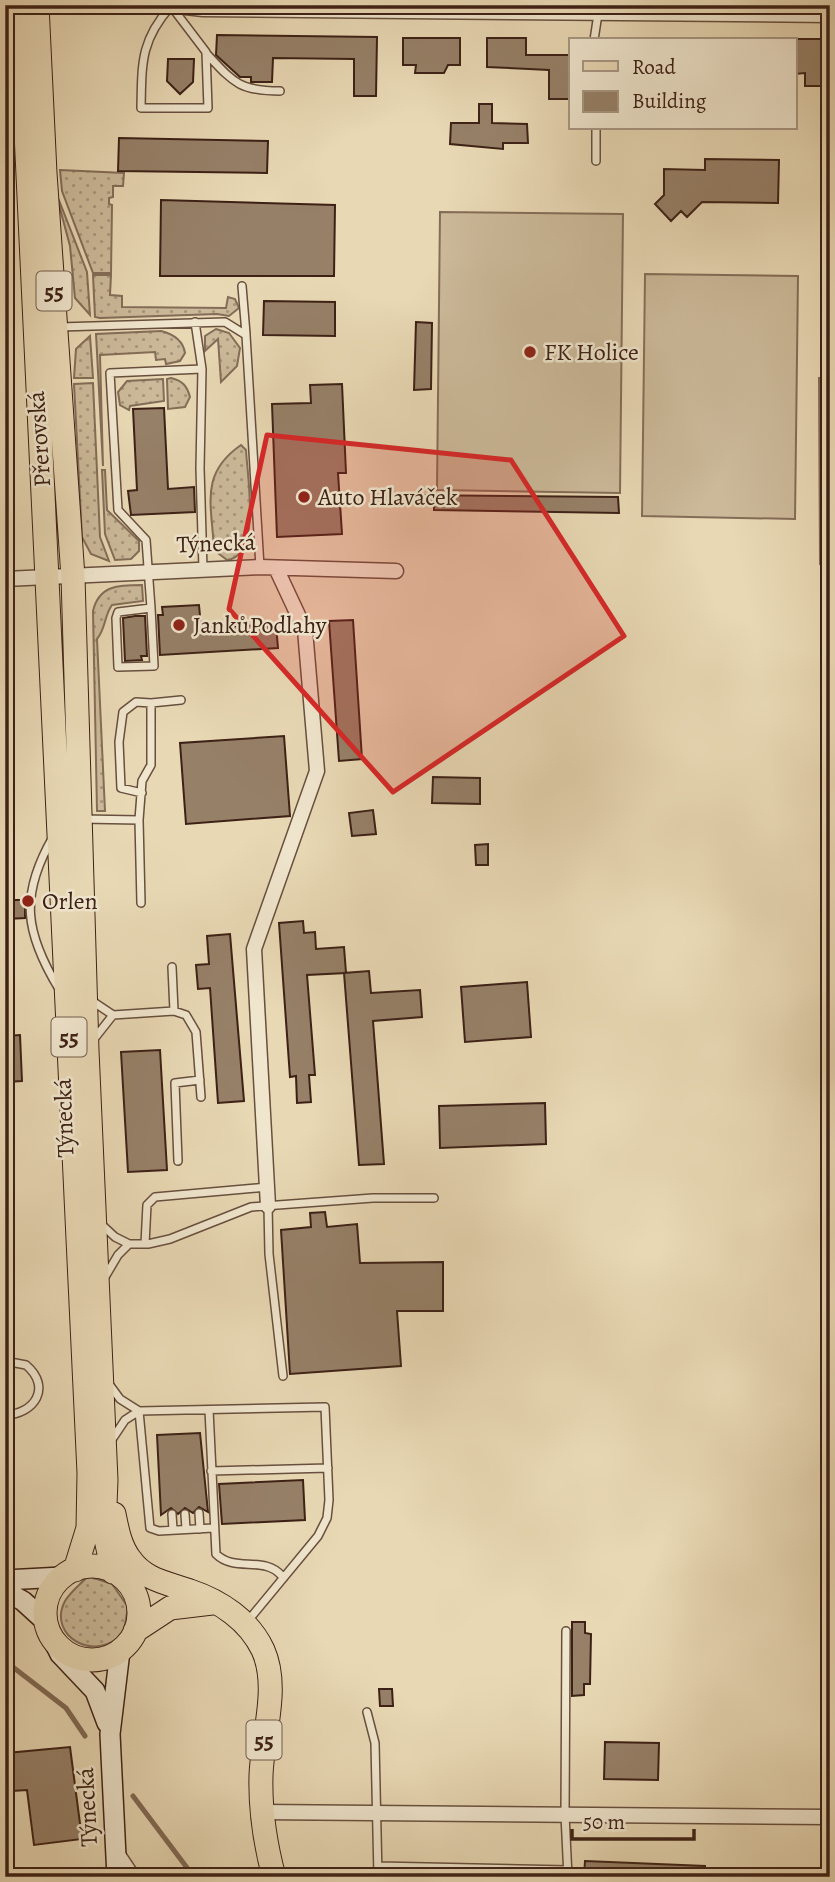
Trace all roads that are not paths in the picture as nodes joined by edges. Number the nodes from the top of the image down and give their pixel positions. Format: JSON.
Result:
{"nodes":[{"id":1,"x":20,"y":5,"type":"edge"},
{"id":2,"x":37,"y":5,"type":"edge"},
{"id":3,"x":169,"y":6,"type":"edge"},
{"id":4,"x":598,"y":9,"type":"edge"},
{"id":5,"x":830,"y":15,"type":"edge"},
{"id":6,"x":594,"y":38,"type":"edge"},
{"id":7,"x":206,"y":52,"type":"junction"},
{"id":8,"x":280,"y":90,"type":"dead end"},
{"id":9,"x":596,"y":130,"type":"edge"},
{"id":10,"x":596,"y":161,"type":"dead end"},
{"id":11,"x":242,"y":286,"type":"dead end"},
{"id":12,"x":195,"y":321,"type":"junction"},
{"id":13,"x":47,"y":327,"type":"junction"},
{"id":14,"x":246,"y":335,"type":"junction"},
{"id":15,"x":202,"y":369,"type":"junction"},
{"id":16,"x":261,"y":567,"type":"junction"},
{"id":17,"x":276,"y":568,"type":"junction"},
{"id":18,"x":203,"y":569,"type":"junction"},
{"id":19,"x":396,"y":571,"type":"dead end"},
{"id":20,"x":151,"y":572,"type":"junction"},
{"id":21,"x":73,"y":576,"type":"junction"},
{"id":22,"x":5,"y":579,"type":"edge"},
{"id":23,"x":48,"y":579,"type":"junction"},
{"id":24,"x":151,"y":608,"type":"junction"},
{"id":25,"x":181,"y":700,"type":"dead end"},
{"id":26,"x":151,"y":703,"type":"junction"},
{"id":27,"x":142,"y":793,"type":"junction"},
{"id":28,"x":82,"y":820,"type":"junction"},
{"id":29,"x":139,"y":820,"type":"junction"},
{"id":30,"x":59,"y":828,"type":"junction"},
{"id":31,"x":141,"y":903,"type":"dead end"},
{"id":32,"x":172,"y":967,"type":"dead end"},
{"id":33,"x":77,"y":996,"type":"junction"},
{"id":34,"x":174,"y":1011,"type":"junction"},
{"id":35,"x":113,"y":1015,"type":"junction"},
{"id":36,"x":87,"y":1050,"type":"junction"},
{"id":37,"x":200,"y":1080,"type":"junction"},
{"id":38,"x":201,"y":1097,"type":"dead end"},
{"id":39,"x":178,"y":1161,"type":"dead end"},
{"id":40,"x":267,"y":1187,"type":"junction"},
{"id":41,"x":434,"y":1198,"type":"dead end"},
{"id":42,"x":268,"y":1206,"type":"junction"},
{"id":43,"x":94,"y":1214,"type":"junction"},
{"id":44,"x":129,"y":1244,"type":"junction"},
{"id":45,"x":145,"y":1244,"type":"junction"},
{"id":46,"x":98,"y":1290,"type":"junction"},
{"id":47,"x":5,"y":1361,"type":"edge"},
{"id":48,"x":102,"y":1372,"type":"junction"},
{"id":49,"x":283,"y":1376,"type":"dead end"},
{"id":50,"x":209,"y":1410,"type":"junction"},
{"id":51,"x":139,"y":1411,"type":"junction"},
{"id":52,"x":5,"y":1416,"type":"edge"},
{"id":53,"x":105,"y":1455,"type":"junction"},
{"id":54,"x":328,"y":1468,"type":"junction"},
{"id":55,"x":211,"y":1471,"type":"junction"},
{"id":56,"x":106,"y":1480,"type":"junction"},
{"id":57,"x":199,"y":1513,"type":"dead end"},
{"id":58,"x":172,"y":1514,"type":"dead end"},
{"id":59,"x":185,"y":1514,"type":"dead end"},
{"id":60,"x":213,"y":1528,"type":"junction"},
{"id":61,"x":186,"y":1529,"type":"junction"},
{"id":62,"x":200,"y":1529,"type":"junction"},
{"id":63,"x":173,"y":1530,"type":"junction"},
{"id":64,"x":113,"y":1572,"type":"junction"},
{"id":65,"x":68,"y":1573,"type":"junction"},
{"id":66,"x":282,"y":1576,"type":"junction"},
{"id":67,"x":5,"y":1580,"type":"edge"},
{"id":68,"x":5,"y":1591,"type":"edge"},
{"id":69,"x":133,"y":1591,"type":"junction"},
{"id":70,"x":215,"y":1603,"type":"junction"},
{"id":71,"x":245,"y":1623,"type":"junction"},
{"id":72,"x":49,"y":1629,"type":"junction"},
{"id":73,"x":566,"y":1630,"type":"dead end"},
{"id":74,"x":135,"y":1631,"type":"junction"},
{"id":75,"x":120,"y":1651,"type":"junction"},
{"id":76,"x":367,"y":1713,"type":"dead end"},
{"id":77,"x":110,"y":1734,"type":"junction"},
{"id":78,"x":261,"y":1812,"type":"junction"},
{"id":79,"x":377,"y":1814,"type":"junction"},
{"id":80,"x":565,"y":1815,"type":"junction"},
{"id":81,"x":830,"y":1817,"type":"edge"},
{"id":82,"x":115,"y":1843,"type":"junction"},
{"id":83,"x":378,"y":1866,"type":"junction"},
{"id":84,"x":568,"y":1874,"type":"edge"},
{"id":85,"x":117,"y":1877,"type":"edge"},
{"id":86,"x":137,"y":1877,"type":"edge"},
{"id":87,"x":274,"y":1877,"type":"edge"},
{"id":88,"x":377,"y":1877,"type":"edge"}],
"edges":[{"from":1,"to":13,"type":"main road","name":"Přerovská","number":"55"},
{"from":2,"to":13,"type":"main road","name":"Přerovská","number":"55"},
{"from":3,"to":4,"type":"street"},
{"from":3,"to":7,"type":"lane"},
{"from":3,"to":7,"type":"lane"},
{"from":4,"to":5,"type":"street"},
{"from":4,"to":6,"type":"lane"},
{"from":7,"to":8,"type":"lane"},
{"from":9,"to":10,"type":"lane"},
{"from":11,"to":14,"type":"lane"},
{"from":12,"to":13,"type":"lane"},
{"from":12,"to":14,"type":"lane"},
{"from":12,"to":15,"type":"lane"},
{"from":13,"to":21,"type":"main road","name":"Přerovská","number":"55"},
{"from":13,"to":23,"type":"main road","name":"Přerovská","number":"55"},
{"from":14,"to":16,"type":"lane"},
{"from":15,"to":18,"type":"lane"},
{"from":15,"to":20,"type":"lane"},
{"from":16,"to":17,"type":"street","name":"Týnecká"},
{"from":16,"to":18,"type":"street","name":"Týnecká"},
{"from":17,"to":19,"type":"street","name":"Týnecká"},
{"from":17,"to":40,"type":"street","name":"Týnecká"},
{"from":18,"to":20,"type":"street","name":"Týnecká"},
{"from":20,"to":21,"type":"street","name":"Týnecká"},
{"from":20,"to":24,"type":"lane"},
{"from":21,"to":23,"type":"street","name":"Týnecká"},
{"from":21,"to":28,"type":"main road","name":"Týnecká","number":"55"},
{"from":22,"to":23,"type":"street","name":"Týnecká"},
{"from":23,"to":30,"type":"main road","name":"Týnecká","number":"55"},
{"from":24,"to":24,"type":"lane"},
{"from":25,"to":26,"type":"lane"},
{"from":26,"to":27,"type":"lane"},
{"from":26,"to":27,"type":"lane"},
{"from":27,"to":29,"type":"lane"},
{"from":28,"to":29,"type":"lane"},
{"from":28,"to":33,"type":"main road","name":"Týnecká","number":"55"},
{"from":29,"to":31,"type":"lane"},
{"from":30,"to":33,"type":"main road","name":"Týnecká","number":"55"},
{"from":30,"to":33,"type":"lane"},
{"from":32,"to":34,"type":"lane"},
{"from":33,"to":35,"type":"lane"},
{"from":33,"to":36,"type":"main road","name":"Týnecká","number":"55"},
{"from":33,"to":65,"type":"main road","name":"Týnecká","number":"55"},
{"from":34,"to":35,"type":"lane"},
{"from":34,"to":37,"type":"lane"},
{"from":35,"to":36,"type":"lane"},
{"from":36,"to":43,"type":"main road","name":"Týnecká","number":"55"},
{"from":37,"to":38,"type":"lane"},
{"from":37,"to":39,"type":"lane"},
{"from":40,"to":42,"type":"street","name":"Týnecká"},
{"from":40,"to":45,"type":"lane"},
{"from":41,"to":42,"type":"lane"},
{"from":42,"to":45,"type":"lane"},
{"from":42,"to":49,"type":"lane"},
{"from":43,"to":44,"type":"lane"},
{"from":43,"to":46,"type":"main road","name":"Týnecká","number":"55"},
{"from":44,"to":45,"type":"lane"},
{"from":44,"to":46,"type":"lane"},
{"from":46,"to":48,"type":"main road","name":"Týnecká","number":"55"},
{"from":47,"to":52,"type":"lane"},
{"from":48,"to":51,"type":"lane"},
{"from":48,"to":53,"type":"main road","name":"Týnecká","number":"55"},
{"from":50,"to":51,"type":"lane"},
{"from":50,"to":54,"type":"lane"},
{"from":50,"to":55,"type":"lane"},
{"from":51,"to":53,"type":"lane"},
{"from":51,"to":63,"type":"lane"},
{"from":53,"to":56,"type":"main road","name":"Týnecká","number":"55"},
{"from":54,"to":55,"type":"lane"},
{"from":54,"to":66,"type":"lane"},
{"from":55,"to":60,"type":"lane"},
{"from":56,"to":64,"type":"main road","name":"Týnecká","number":"55"},
{"from":56,"to":70,"type":"main road","number":"55"},
{"from":57,"to":62,"type":"lane"},
{"from":58,"to":63,"type":"lane"},
{"from":59,"to":61,"type":"lane"},
{"from":60,"to":62,"type":"lane"},
{"from":60,"to":66,"type":"lane"},
{"from":61,"to":62,"type":"lane"},
{"from":61,"to":63,"type":"lane"},
{"from":64,"to":65,"type":"main road"},
{"from":64,"to":69,"type":"main road"},
{"from":65,"to":67,"type":"street"},
{"from":65,"to":72,"type":"main road","name":"Týnecká","number":"55"},
{"from":66,"to":71,"type":"lane"},
{"from":68,"to":72,"type":"street"},
{"from":69,"to":70,"type":"main road","number":"55"},
{"from":69,"to":74,"type":"main road"},
{"from":70,"to":71,"type":"main road","number":"55"},
{"from":70,"to":74,"type":"main road","name":"Týnecká"},
{"from":71,"to":78,"type":"main road","number":"55"},
{"from":72,"to":75,"type":"main road"},
{"from":72,"to":77,"type":"street","name":"Týnecká"},
{"from":73,"to":80,"type":"lane"},
{"from":74,"to":75,"type":"main road","name":"Týnecká"},
{"from":75,"to":77,"type":"street","name":"Týnecká"},
{"from":76,"to":79,"type":"lane"},
{"from":77,"to":82,"type":"street","name":"Týnecká"},
{"from":78,"to":79,"type":"street"},
{"from":78,"to":87,"type":"main road","number":"55"},
{"from":79,"to":80,"type":"street"},
{"from":79,"to":83,"type":"lane"},
{"from":80,"to":81,"type":"street"},
{"from":80,"to":84,"type":"lane"},
{"from":82,"to":85,"type":"street","name":"Týnecká"},
{"from":82,"to":86,"type":"lane"},
{"from":83,"to":84,"type":"lane"},
{"from":83,"to":88,"type":"lane"}]}
